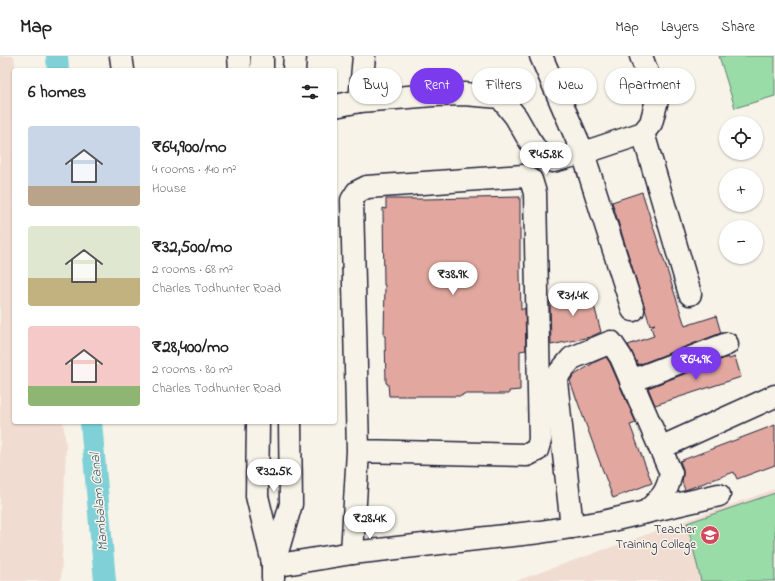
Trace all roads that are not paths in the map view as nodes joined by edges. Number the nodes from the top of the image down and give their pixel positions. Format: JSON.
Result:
{"nodes":[{"id":1,"x":121,"y":56,"type":"edge"},
{"id":2,"x":239,"y":56,"type":"edge"},
{"id":3,"x":262,"y":56,"type":"edge"},
{"id":4,"x":295,"y":56,"type":"edge"},
{"id":5,"x":364,"y":56,"type":"edge"},
{"id":6,"x":541,"y":56,"type":"edge"},
{"id":7,"x":641,"y":56,"type":"edge"},
{"id":8,"x":123,"y":68,"type":"edge"},
{"id":9,"x":240,"y":68,"type":"edge"},
{"id":10,"x":262,"y":68,"type":"edge"},
{"id":11,"x":294,"y":68,"type":"edge"},
{"id":12,"x":363,"y":68,"type":"edge"},
{"id":13,"x":402,"y":98,"type":"edge"},
{"id":14,"x":349,"y":103,"type":"edge"},
{"id":15,"x":337,"y":106,"type":"edge"},
{"id":16,"x":644,"y":133,"type":"junction"},
{"id":17,"x":583,"y":153,"type":"junction"},
{"id":18,"x":690,"y":294,"type":"dead end"},
{"id":19,"x":633,"y":310,"type":"dead end"},
{"id":20,"x":727,"y":344,"type":"dead end"},
{"id":21,"x":631,"y":380,"type":"junction"},
{"id":22,"x":775,"y":396,"type":"edge"},
{"id":23,"x":258,"y":424,"type":"edge"},
{"id":24,"x":290,"y":424,"type":"edge"},
{"id":25,"x":660,"y":448,"type":"junction"},
{"id":26,"x":358,"y":451,"type":"junction"},
{"id":27,"x":719,"y":495,"type":"dead end"},
{"id":28,"x":646,"y":512,"type":"junction"},
{"id":29,"x":572,"y":527,"type":"junction"},
{"id":30,"x":352,"y":553,"type":"junction"},
{"id":31,"x":273,"y":574,"type":"edge"}],
"edges":[{"from":1,"to":8,"type":"street"},
{"from":2,"to":9,"type":"street"},
{"from":3,"to":10,"type":"street"},
{"from":4,"to":11,"type":"street"},
{"from":5,"to":12,"type":"street"},
{"from":6,"to":17,"type":"street"},
{"from":7,"to":16,"type":"street"},
{"from":13,"to":17,"type":"street"},
{"from":14,"to":15,"type":"street"},
{"from":16,"to":17,"type":"street"},
{"from":16,"to":18,"type":"street"},
{"from":17,"to":19,"type":"street"},
{"from":20,"to":21,"type":"street"},
{"from":21,"to":25,"type":"street"},
{"from":21,"to":29,"type":"street"},
{"from":22,"to":25,"type":"street"},
{"from":23,"to":31,"type":"street"},
{"from":24,"to":31,"type":"street"},
{"from":25,"to":28,"type":"street"},
{"from":26,"to":26,"type":"street"},
{"from":26,"to":30,"type":"street"},
{"from":27,"to":28,"type":"street"},
{"from":28,"to":29,"type":"street"},
{"from":29,"to":30,"type":"street"},
{"from":30,"to":31,"type":"street"}]}
